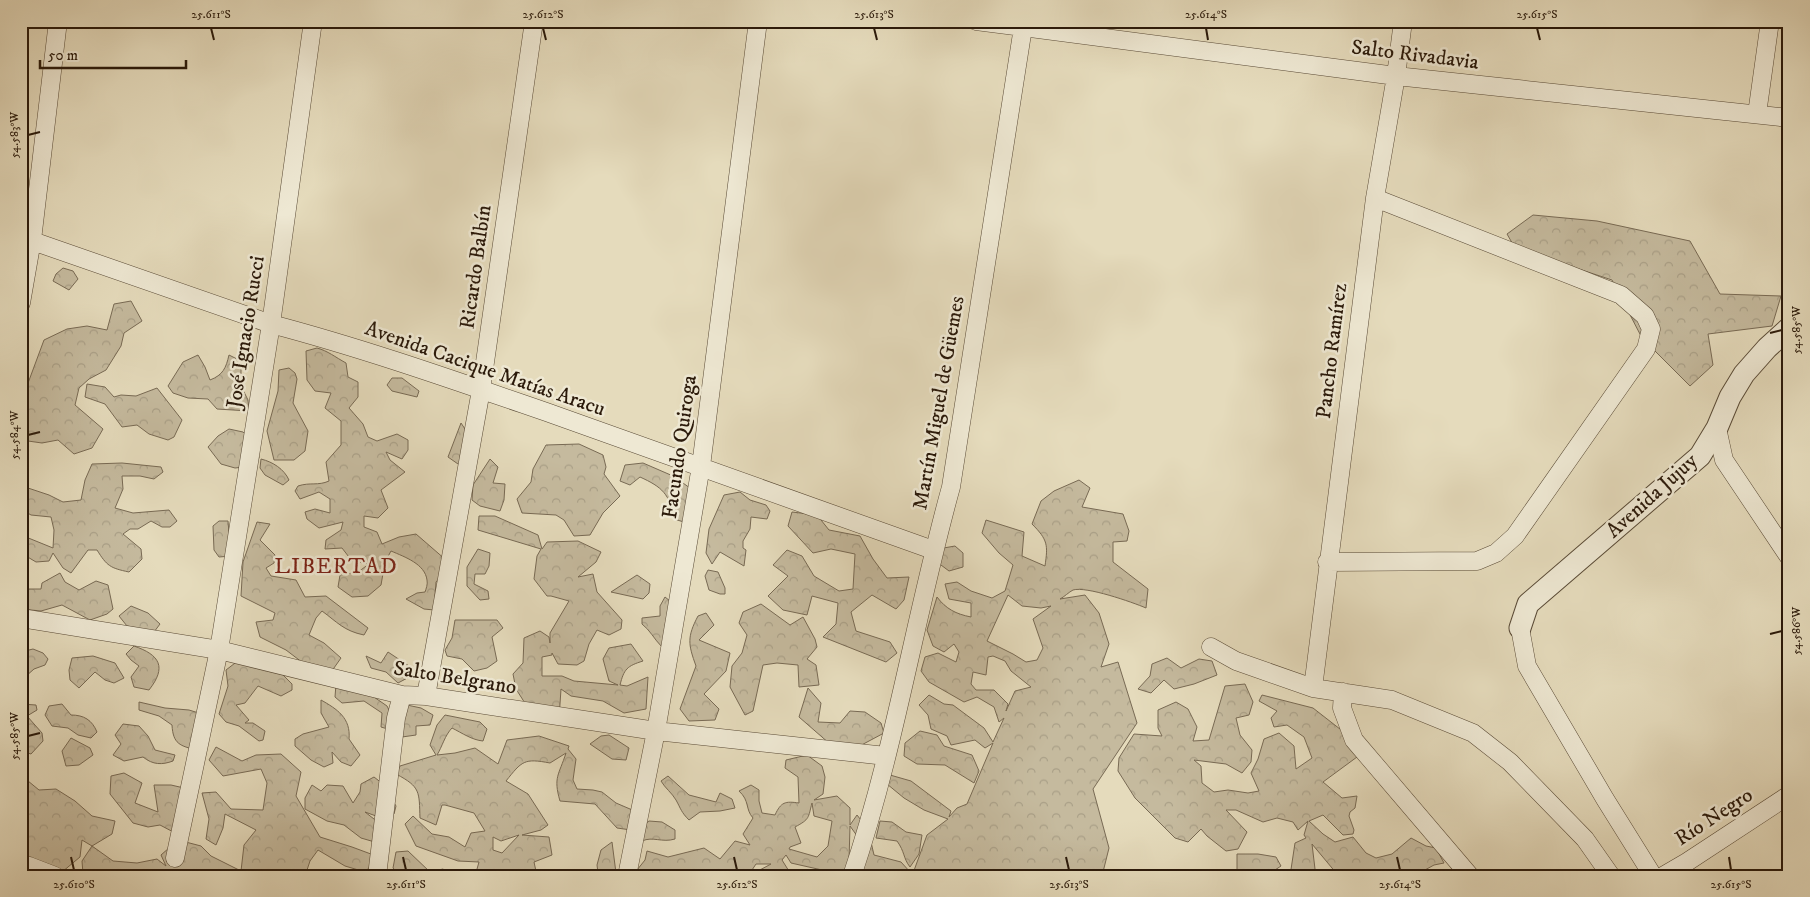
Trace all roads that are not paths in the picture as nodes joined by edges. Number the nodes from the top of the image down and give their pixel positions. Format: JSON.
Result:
{"nodes":[{"id":1,"x":58,"y":21,"type":"edge"},
{"id":2,"x":314,"y":21,"type":"edge"},
{"id":3,"x":534,"y":21,"type":"edge"},
{"id":4,"x":758,"y":21,"type":"edge"},
{"id":5,"x":976,"y":21,"type":"edge"},
{"id":6,"x":1403,"y":21,"type":"edge"},
{"id":7,"x":1770,"y":21,"type":"edge"},
{"id":8,"x":1024,"y":24,"type":"edge"},
{"id":9,"x":1396,"y":76,"type":"junction"},
{"id":10,"x":1757,"y":114,"type":"junction"},
{"id":11,"x":1789,"y":118,"type":"edge"},
{"id":12,"x":1375,"y":198,"type":"junction"},
{"id":13,"x":27,"y":239,"type":"edge"},
{"id":14,"x":21,"y":303,"type":"edge"},
{"id":15,"x":271,"y":324,"type":"junction"},
{"id":16,"x":1789,"y":328,"type":"edge"},
{"id":17,"x":480,"y":390,"type":"junction"},
{"id":18,"x":1717,"y":428,"type":"junction"},
{"id":19,"x":701,"y":466,"type":"junction"},
{"id":20,"x":933,"y":550,"type":"junction"},
{"id":21,"x":1789,"y":557,"type":"edge"},
{"id":22,"x":1327,"y":562,"type":"junction"},
{"id":23,"x":21,"y":618,"type":"edge"},
{"id":24,"x":1520,"y":628,"type":"joint"},
{"id":25,"x":1211,"y":647,"type":"dead end"},
{"id":26,"x":219,"y":650,"type":"junction"},
{"id":27,"x":1313,"y":688,"type":"junction"},
{"id":28,"x":1343,"y":692,"type":"junction"},
{"id":29,"x":402,"y":695,"type":"junction"},
{"id":30,"x":426,"y":696,"type":"junction"},
{"id":31,"x":656,"y":731,"type":"junction"},
{"id":32,"x":886,"y":756,"type":"junction"},
{"id":33,"x":1789,"y":795,"type":"edge"},
{"id":34,"x":175,"y":858,"type":"dead end"},
{"id":35,"x":21,"y":866,"type":"edge"},
{"id":36,"x":55,"y":876,"type":"edge"},
{"id":37,"x":376,"y":876,"type":"edge"},
{"id":38,"x":627,"y":876,"type":"edge"},
{"id":39,"x":852,"y":876,"type":"edge"},
{"id":40,"x":1470,"y":876,"type":"edge"},
{"id":41,"x":1611,"y":876,"type":"edge"},
{"id":42,"x":1653,"y":876,"type":"edge"},
{"id":43,"x":1664,"y":876,"type":"edge"}],
"edges":[{"from":1,"to":13,"type":"street"},
{"from":2,"to":15,"type":"street","name":"José Ignacio Rucci"},
{"from":3,"to":17,"type":"street","name":"Ricardo Balbín"},
{"from":4,"to":19,"type":"street","name":"Facundo Quiroga"},
{"from":5,"to":8,"type":"street","name":"Salto Rivadavia"},
{"from":6,"to":9,"type":"street","name":"Pancho Ramírez"},
{"from":7,"to":10,"type":"street"},
{"from":8,"to":9,"type":"street","name":"Salto Rivadavia"},
{"from":8,"to":20,"type":"street","name":"Martín Miguel de Güemes"},
{"from":9,"to":10,"type":"street","name":"Salto Rivadavia"},
{"from":9,"to":12,"type":"street","name":"Pancho Ramírez"},
{"from":10,"to":11,"type":"street","name":"Salto Rivadavia"},
{"from":12,"to":22,"type":"street","name":"Pancho Ramírez"},
{"from":12,"to":22,"type":"street"},
{"from":13,"to":14,"type":"street"},
{"from":13,"to":15,"type":"street","name":"Avenida Cacique Matías Aracu"},
{"from":15,"to":17,"type":"street","name":"Avenida Cacique Matías Aracu"},
{"from":15,"to":26,"type":"street","name":"José Ignacio Rucci"},
{"from":16,"to":18,"type":"street","name":"Avenida Jujuy"},
{"from":17,"to":19,"type":"street","name":"Avenida Cacique Matías Aracu"},
{"from":17,"to":30,"type":"street","name":"Ricardo Balbín"},
{"from":18,"to":21,"type":"street"},
{"from":18,"to":24,"type":"street","name":"Avenida Jujuy"},
{"from":19,"to":20,"type":"street","name":"Avenida Cacique Matías Aracu"},
{"from":19,"to":31,"type":"street","name":"Facundo Quiroga"},
{"from":20,"to":32,"type":"street","name":"Martín Miguel de Güemes"},
{"from":22,"to":27,"type":"street","name":"Pancho Ramírez"},
{"from":23,"to":26,"type":"street","name":"Salto Belgrano"},
{"from":24,"to":42,"type":"street"},
{"from":25,"to":27,"type":"street"},
{"from":26,"to":29,"type":"street","name":"Salto Belgrano"},
{"from":26,"to":34,"type":"street","name":"José Ignacio Rucci"},
{"from":27,"to":28,"type":"street"},
{"from":28,"to":40,"type":"street"},
{"from":28,"to":41,"type":"street"},
{"from":29,"to":30,"type":"street","name":"Salto Belgrano"},
{"from":29,"to":37,"type":"street"},
{"from":30,"to":31,"type":"street","name":"Salto Belgrano"},
{"from":31,"to":32,"type":"street","name":"Salto Belgrano"},
{"from":31,"to":38,"type":"street","name":"Facundo Quiroga"},
{"from":32,"to":39,"type":"street","name":"Martín Miguel de Güemes"},
{"from":33,"to":43,"type":"street","name":"Río Negro"},
{"from":35,"to":36,"type":"street"}]}
